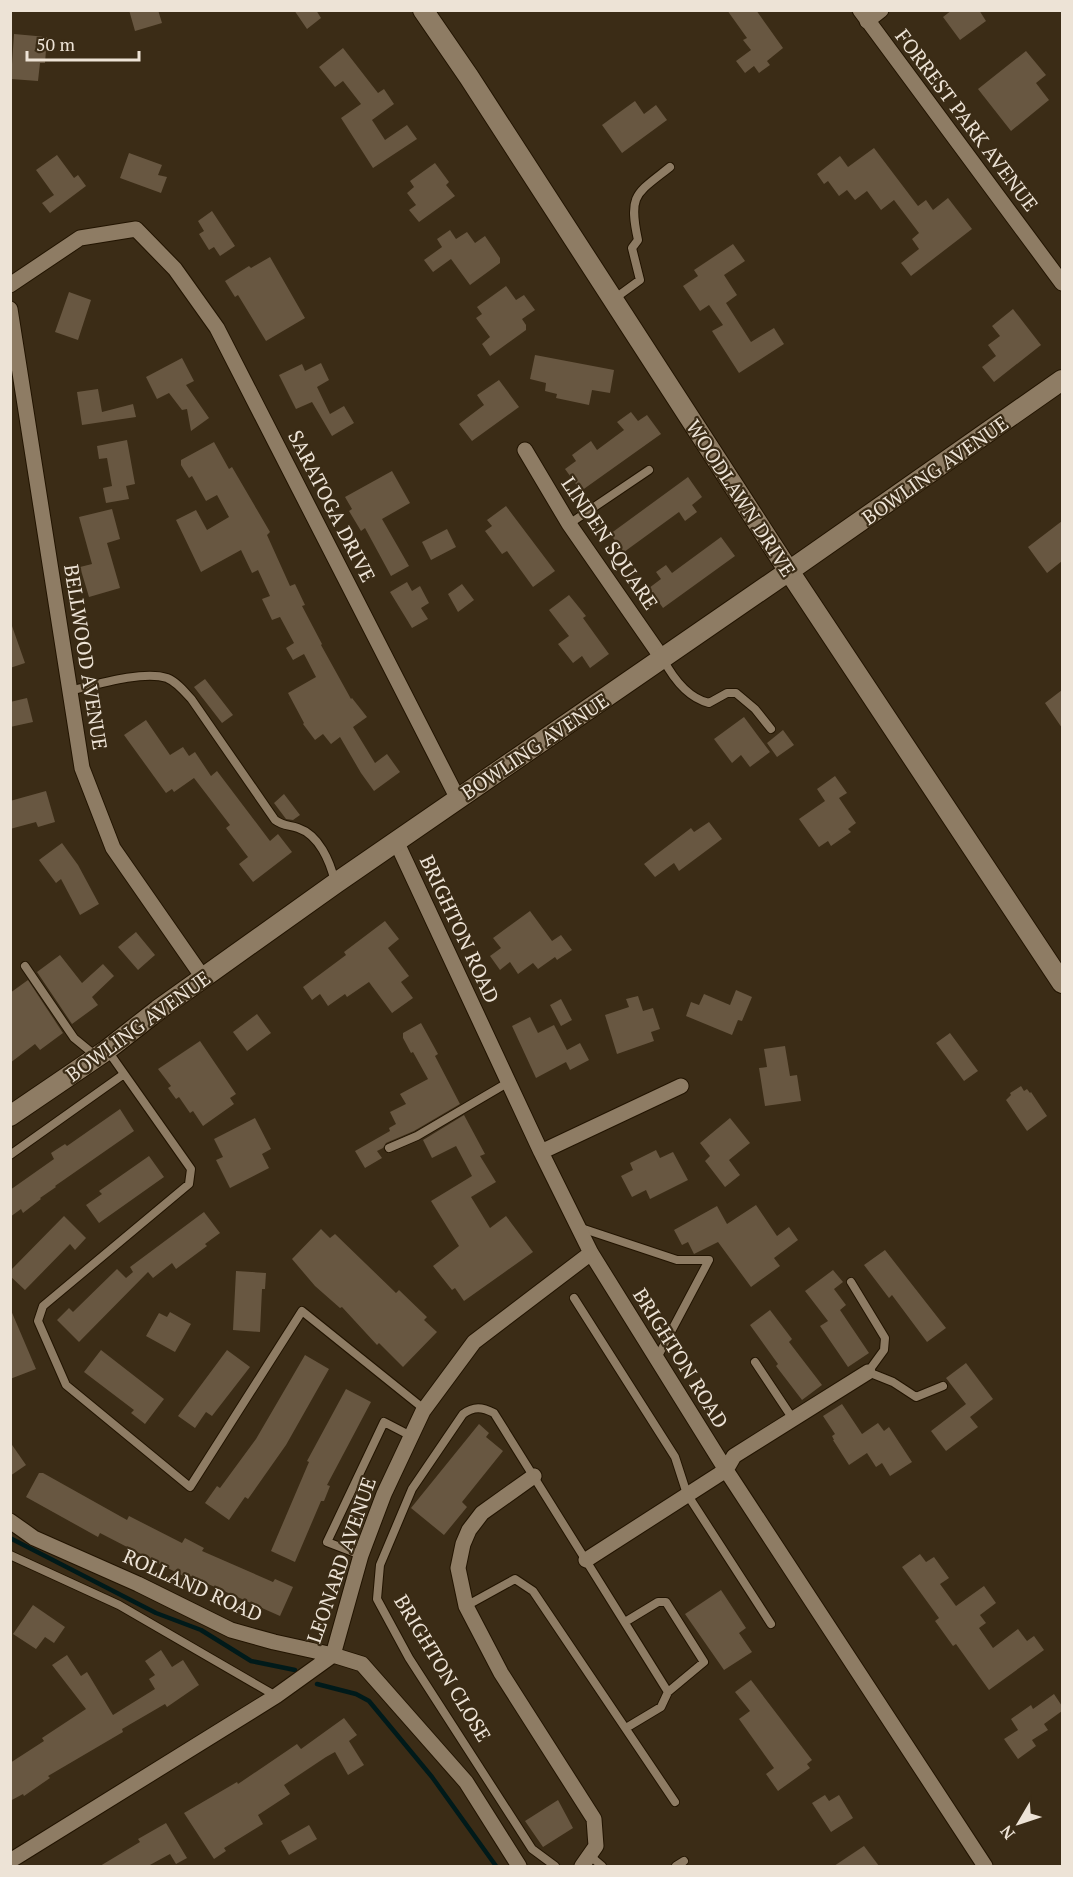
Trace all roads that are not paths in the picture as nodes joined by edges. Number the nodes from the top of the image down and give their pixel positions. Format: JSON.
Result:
{"nodes":[{"id":1,"x":423,"y":10,"type":"edge"},
{"id":2,"x":881,"y":10,"type":"edge"},
{"id":3,"x":863,"y":16,"type":"edge"},
{"id":4,"x":670,"y":167,"type":"dead end"},
{"id":5,"x":1062,"y":283,"type":"edge"},
{"id":6,"x":10,"y":285,"type":"edge"},
{"id":7,"x":613,"y":300,"type":"junction"},
{"id":8,"x":10,"y":309,"type":"edge"},
{"id":9,"x":1062,"y":380,"type":"edge"},
{"id":10,"x":525,"y":450,"type":"dead end"},
{"id":11,"x":649,"y":470,"type":"dead end"},
{"id":12,"x":569,"y":524,"type":"junction"},
{"id":13,"x":789,"y":571,"type":"junction"},
{"id":14,"x":662,"y":658,"type":"junction"},
{"id":15,"x":70,"y":691,"type":"junction"},
{"id":16,"x":771,"y":729,"type":"dead end"},
{"id":17,"x":458,"y":799,"type":"junction"},
{"id":18,"x":396,"y":841,"type":"junction"},
{"id":19,"x":336,"y":883,"type":"junction"},
{"id":20,"x":24,"y":966,"type":"dead end"},
{"id":21,"x":204,"y":979,"type":"junction"},
{"id":22,"x":1062,"y":983,"type":"edge"},
{"id":23,"x":102,"y":1053,"type":"junction"},
{"id":24,"x":124,"y":1074,"type":"junction"},
{"id":25,"x":509,"y":1082,"type":"junction"},
{"id":26,"x":681,"y":1086,"type":"dead end"},
{"id":27,"x":10,"y":1116,"type":"edge"},
{"id":28,"x":389,"y":1148,"type":"dead end"},
{"id":29,"x":541,"y":1152,"type":"junction"},
{"id":30,"x":10,"y":1155,"type":"edge"},
{"id":31,"x":579,"y":1228,"type":"junction"},
{"id":32,"x":591,"y":1252,"type":"junction"},
{"id":33,"x":851,"y":1282,"type":"dead end"},
{"id":34,"x":574,"y":1298,"type":"dead end"},
{"id":35,"x":657,"y":1358,"type":"junction"},
{"id":36,"x":755,"y":1362,"type":"dead end"},
{"id":37,"x":868,"y":1372,"type":"junction"},
{"id":38,"x":943,"y":1386,"type":"dead end"},
{"id":39,"x":424,"y":1409,"type":"junction"},
{"id":40,"x":793,"y":1419,"type":"junction"},
{"id":41,"x":411,"y":1436,"type":"junction"},
{"id":42,"x":726,"y":1470,"type":"junction"},
{"id":43,"x":534,"y":1476,"type":"junction"},
{"id":44,"x":687,"y":1494,"type":"junction"},
{"id":45,"x":10,"y":1521,"type":"edge"},
{"id":46,"x":10,"y":1555,"type":"edge"},
{"id":47,"x":361,"y":1555,"type":"junction"},
{"id":48,"x":586,"y":1560,"type":"junction"},
{"id":49,"x":466,"y":1606,"type":"junction"},
{"id":50,"x":624,"y":1622,"type":"junction"},
{"id":51,"x":771,"y":1624,"type":"dead end"},
{"id":52,"x":333,"y":1655,"type":"junction"},
{"id":53,"x":668,"y":1692,"type":"junction"},
{"id":54,"x":276,"y":1696,"type":"junction"},
{"id":55,"x":626,"y":1728,"type":"junction"},
{"id":56,"x":675,"y":1802,"type":"dead end"},
{"id":57,"x":10,"y":1861,"type":"edge"},
{"id":58,"x":585,"y":1861,"type":"edge"},
{"id":59,"x":684,"y":1861,"type":"dead end"},
{"id":60,"x":519,"y":1866,"type":"edge"},
{"id":61,"x":555,"y":1866,"type":"edge"},
{"id":62,"x":602,"y":1866,"type":"edge"},
{"id":63,"x":676,"y":1866,"type":"edge"},
{"id":64,"x":986,"y":1866,"type":"edge"}],
"edges":[{"from":1,"to":7,"type":"street","name":"WOODLAWN DRIVE"},
{"from":2,"to":3,"type":"street"},
{"from":3,"to":5,"type":"street","name":"FORREST PARK AVENUE"},
{"from":4,"to":7,"type":"lane"},
{"from":6,"to":17,"type":"street","name":"SARATOGA DRIVE"},
{"from":7,"to":13,"type":"street","name":"WOODLAWN DRIVE"},
{"from":8,"to":15,"type":"street","name":"BELLWOOD AVENUE"},
{"from":9,"to":13,"type":"street","name":"BOWLING AVENUE"},
{"from":10,"to":12,"type":"street","name":"LINDEN SQUARE"},
{"from":11,"to":12,"type":"lane"},
{"from":12,"to":14,"type":"street","name":"LINDEN SQUARE"},
{"from":13,"to":14,"type":"street","name":"BOWLING AVENUE"},
{"from":13,"to":22,"type":"street","name":"WOODLAWN DRIVE"},
{"from":14,"to":16,"type":"lane"},
{"from":14,"to":17,"type":"street","name":"BOWLING AVENUE"},
{"from":15,"to":19,"type":"lane"},
{"from":15,"to":21,"type":"street","name":"BELLWOOD AVENUE"},
{"from":17,"to":18,"type":"street","name":"BOWLING AVENUE"},
{"from":18,"to":19,"type":"street","name":"BOWLING AVENUE"},
{"from":18,"to":25,"type":"street","name":"BRIGHTON ROAD"},
{"from":19,"to":21,"type":"street","name":"BOWLING AVENUE"},
{"from":20,"to":23,"type":"lane"},
{"from":21,"to":23,"type":"street","name":"BOWLING AVENUE"},
{"from":23,"to":24,"type":"lane"},
{"from":23,"to":27,"type":"street","name":"BOWLING AVENUE"},
{"from":24,"to":30,"type":"lane"},
{"from":24,"to":39,"type":"lane"},
{"from":25,"to":28,"type":"lane"},
{"from":25,"to":29,"type":"street","name":"BRIGHTON ROAD"},
{"from":26,"to":29,"type":"street"},
{"from":29,"to":31,"type":"street","name":"BRIGHTON ROAD"},
{"from":31,"to":32,"type":"street","name":"BRIGHTON ROAD"},
{"from":31,"to":35,"type":"lane"},
{"from":32,"to":35,"type":"street","name":"BRIGHTON ROAD"},
{"from":32,"to":39,"type":"street","name":"LEONARD AVENUE"},
{"from":33,"to":37,"type":"lane"},
{"from":34,"to":44,"type":"lane"},
{"from":35,"to":42,"type":"street","name":"BRIGHTON ROAD"},
{"from":36,"to":40,"type":"lane"},
{"from":37,"to":38,"type":"lane"},
{"from":37,"to":40,"type":"street"},
{"from":39,"to":41,"type":"street","name":"LEONARD AVENUE"},
{"from":40,"to":42,"type":"street"},
{"from":41,"to":47,"type":"street","name":"LEONARD AVENUE"},
{"from":41,"to":47,"type":"lane"},
{"from":42,"to":44,"type":"street"},
{"from":42,"to":64,"type":"street","name":"BRIGHTON ROAD"},
{"from":43,"to":48,"type":"lane","name":"BRIGHTON CLOSE"},
{"from":43,"to":49,"type":"street"},
{"from":43,"to":61,"type":"lane","name":"BRIGHTON CLOSE"},
{"from":44,"to":48,"type":"street"},
{"from":44,"to":51,"type":"lane"},
{"from":45,"to":52,"type":"street","name":"ROLLAND ROAD"},
{"from":46,"to":54,"type":"lane"},
{"from":47,"to":52,"type":"street","name":"LEONARD AVENUE"},
{"from":48,"to":50,"type":"lane","name":"BRIGHTON CLOSE"},
{"from":49,"to":55,"type":"lane"},
{"from":49,"to":58,"type":"street"},
{"from":50,"to":53,"type":"lane","name":"BRIGHTON CLOSE"},
{"from":50,"to":53,"type":"lane"},
{"from":52,"to":54,"type":"street","name":"LEONARD AVENUE"},
{"from":52,"to":60,"type":"street","name":"ROLLAND ROAD"},
{"from":53,"to":55,"type":"lane"},
{"from":54,"to":57,"type":"street","name":"LEONARD AVENUE"},
{"from":55,"to":56,"type":"lane"},
{"from":58,"to":62,"type":"lane"},
{"from":59,"to":63,"type":"lane"}]}
